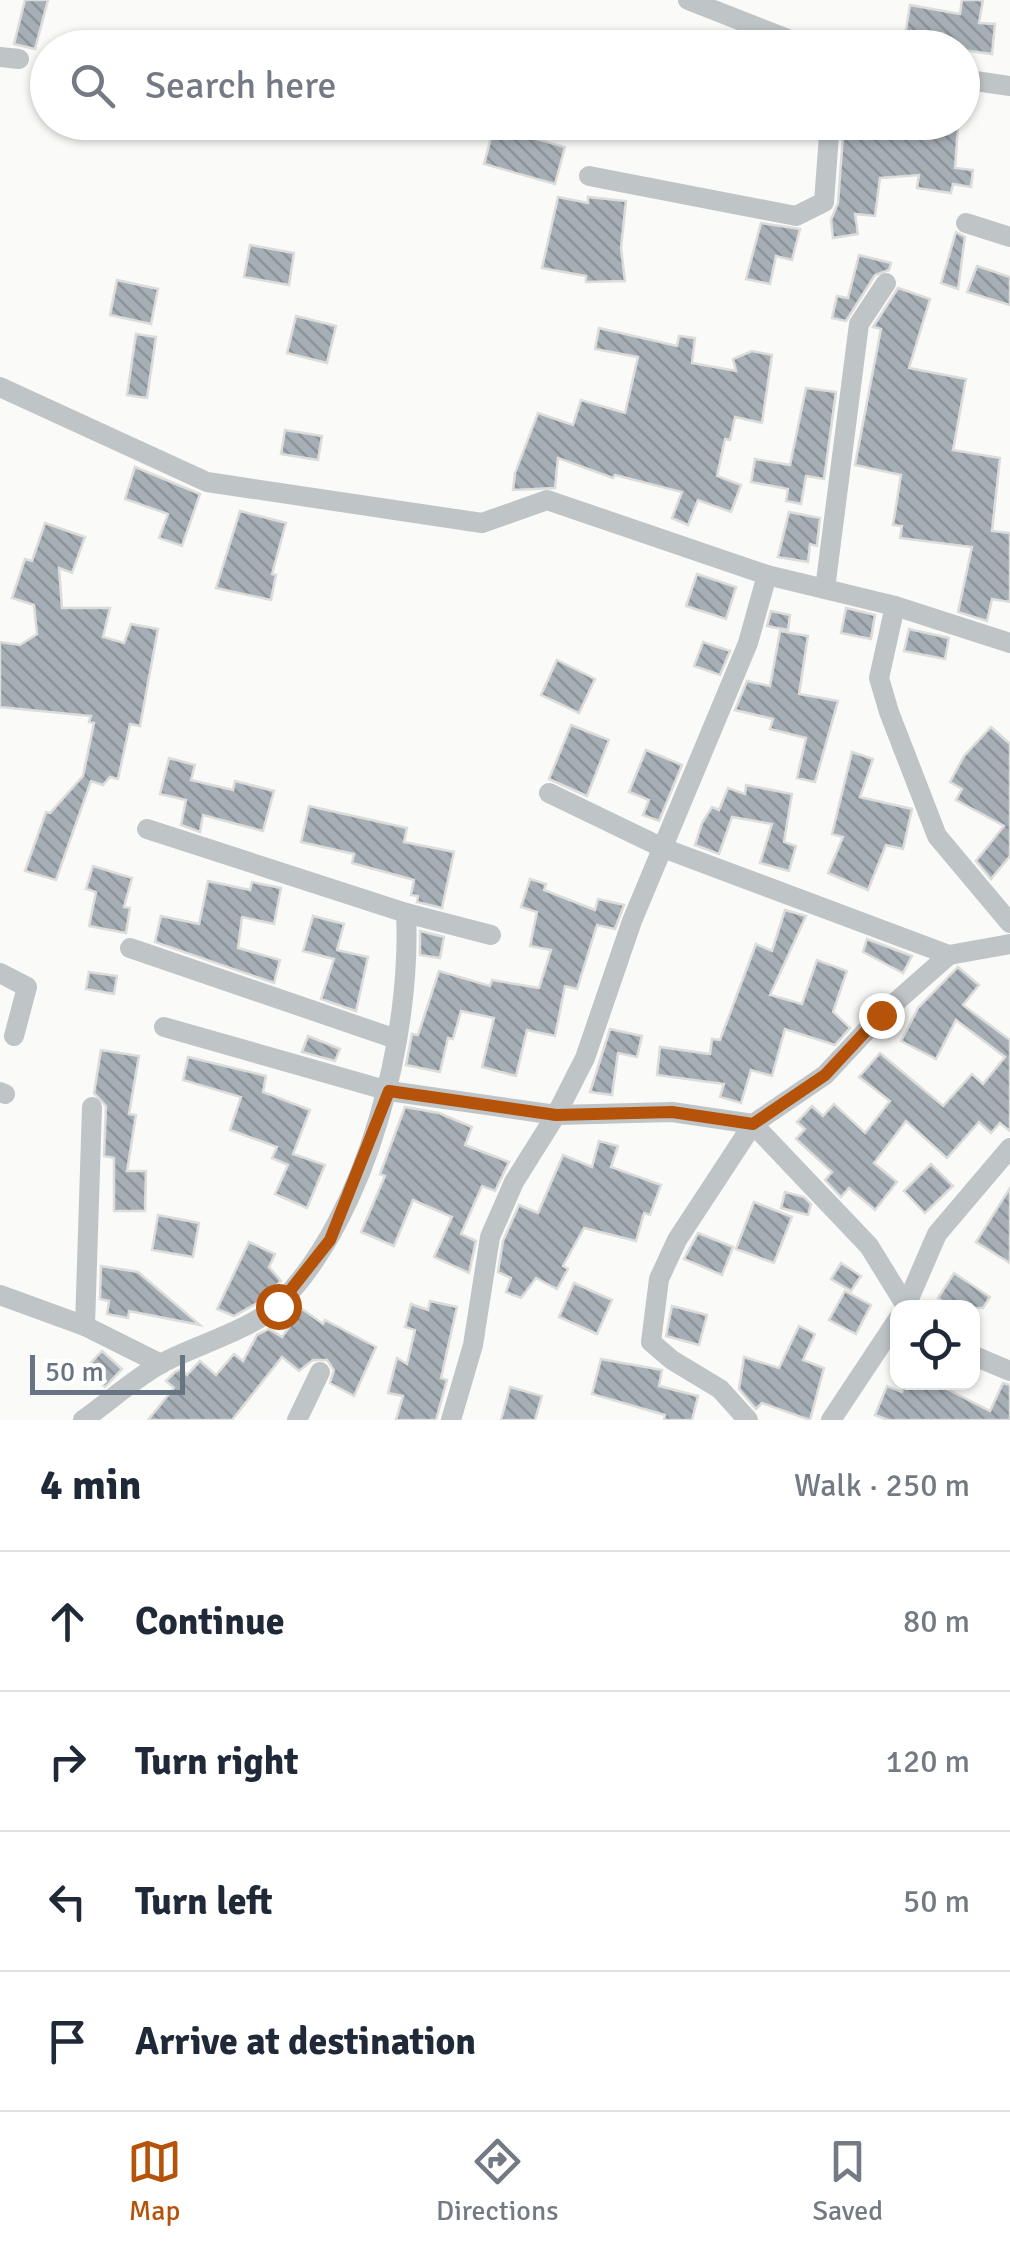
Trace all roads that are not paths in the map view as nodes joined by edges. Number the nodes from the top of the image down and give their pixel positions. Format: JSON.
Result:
{"nodes":[{"id":1,"x":688,"y":0,"type":"edge"},
{"id":2,"x":765,"y":30,"type":"edge"},
{"id":3,"x":980,"y":82,"type":"edge"},
{"id":4,"x":1010,"y":86,"type":"edge"},
{"id":5,"x":829,"y":140,"type":"edge"},
{"id":6,"x":589,"y":176,"type":"dead end"},
{"id":7,"x":966,"y":222,"type":"dead end"},
{"id":8,"x":1010,"y":237,"type":"edge"},
{"id":9,"x":886,"y":282,"type":"dead end"},
{"id":10,"x":0,"y":387,"type":"edge"},
{"id":11,"x":767,"y":575,"type":"junction"},
{"id":12,"x":825,"y":589,"type":"junction"},
{"id":13,"x":895,"y":606,"type":"junction"},
{"id":14,"x":1010,"y":644,"type":"edge"},
{"id":15,"x":548,"y":792,"type":"dead end"},
{"id":16,"x":148,"y":829,"type":"dead end"},
{"id":17,"x":663,"y":848,"type":"junction"},
{"id":18,"x":406,"y":913,"type":"junction"},
{"id":19,"x":1010,"y":924,"type":"edge"},
{"id":20,"x":492,"y":935,"type":"dead end"},
{"id":21,"x":1010,"y":944,"type":"edge"},
{"id":22,"x":130,"y":948,"type":"dead end"},
{"id":23,"x":949,"y":955,"type":"junction"},
{"id":24,"x":0,"y":973,"type":"edge"},
{"id":25,"x":164,"y":1028,"type":"dead end"},
{"id":26,"x":14,"y":1036,"type":"dead end"},
{"id":27,"x":396,"y":1040,"type":"junction"},
{"id":28,"x":389,"y":1091,"type":"junction"},
{"id":29,"x":92,"y":1106,"type":"dead end"},
{"id":30,"x":556,"y":1115,"type":"junction"},
{"id":31,"x":753,"y":1124,"type":"junction"},
{"id":32,"x":1010,"y":1148,"type":"edge"},
{"id":33,"x":0,"y":1296,"type":"edge"},
{"id":34,"x":896,"y":1300,"type":"edge"},
{"id":35,"x":907,"y":1300,"type":"edge"},
{"id":36,"x":84,"y":1326,"type":"junction"},
{"id":37,"x":890,"y":1329,"type":"edge"},
{"id":38,"x":980,"y":1357,"type":"edge"},
{"id":39,"x":161,"y":1364,"type":"junction"},
{"id":40,"x":1010,"y":1370,"type":"edge"},
{"id":41,"x":320,"y":1372,"type":"dead end"},
{"id":42,"x":84,"y":1420,"type":"edge"},
{"id":43,"x":297,"y":1420,"type":"edge"},
{"id":44,"x":451,"y":1420,"type":"edge"},
{"id":45,"x":748,"y":1420,"type":"edge"},
{"id":46,"x":831,"y":1420,"type":"edge"}],
"edges":[{"from":1,"to":2,"type":"street"},
{"from":3,"to":4,"type":"street"},
{"from":5,"to":6,"type":"street"},
{"from":7,"to":8,"type":"street"},
{"from":9,"to":12,"type":"street"},
{"from":10,"to":11,"type":"street"},
{"from":11,"to":12,"type":"street"},
{"from":11,"to":17,"type":"street"},
{"from":12,"to":13,"type":"street"},
{"from":13,"to":14,"type":"street"},
{"from":13,"to":19,"type":"street"},
{"from":15,"to":17,"type":"street"},
{"from":16,"to":18,"type":"street"},
{"from":17,"to":23,"type":"street"},
{"from":17,"to":30,"type":"street"},
{"from":18,"to":20,"type":"street"},
{"from":18,"to":27,"type":"street"},
{"from":21,"to":23,"type":"street"},
{"from":22,"to":27,"type":"street"},
{"from":23,"to":31,"type":"street"},
{"from":24,"to":26,"type":"street"},
{"from":25,"to":28,"type":"street"},
{"from":27,"to":28,"type":"street"},
{"from":28,"to":30,"type":"street"},
{"from":28,"to":39,"type":"street"},
{"from":29,"to":36,"type":"street"},
{"from":30,"to":31,"type":"street"},
{"from":30,"to":44,"type":"street"},
{"from":31,"to":34,"type":"street"},
{"from":31,"to":45,"type":"street"},
{"from":32,"to":35,"type":"street"},
{"from":33,"to":36,"type":"street"},
{"from":36,"to":39,"type":"street"},
{"from":37,"to":46,"type":"street"},
{"from":38,"to":40,"type":"street"},
{"from":39,"to":42,"type":"street"},
{"from":41,"to":43,"type":"street"}]}
